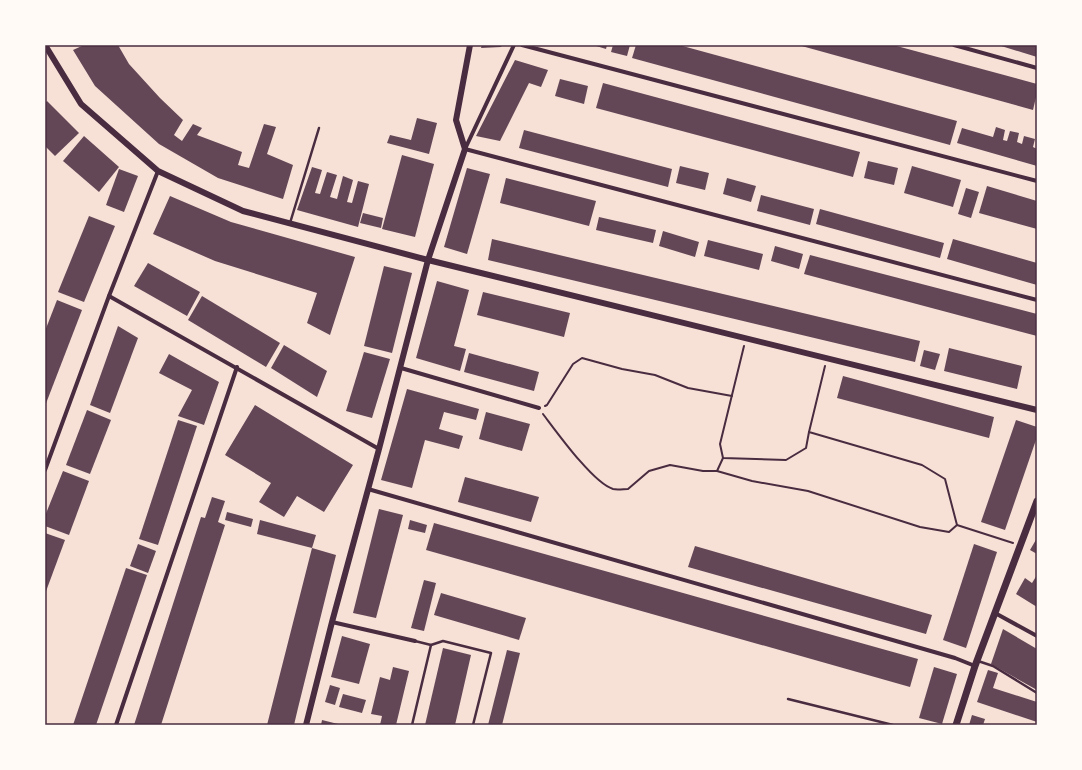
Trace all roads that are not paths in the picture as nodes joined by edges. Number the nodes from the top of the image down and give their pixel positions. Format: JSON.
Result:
{"nodes":[{"id":1,"x":470,"y":45,"type":"edge"},
{"id":2,"x":514,"y":45,"type":"edge"},
{"id":3,"x":522,"y":45,"type":"edge"},
{"id":4,"x":954,"y":45,"type":"edge"},
{"id":5,"x":46,"y":46,"type":"edge"},
{"id":6,"x":1037,"y":68,"type":"edge"},
{"id":7,"x":319,"y":128,"type":"dead end"},
{"id":8,"x":465,"y":148,"type":"junction"},
{"id":9,"x":158,"y":171,"type":"junction"},
{"id":10,"x":1037,"y":181,"type":"edge"},
{"id":11,"x":290,"y":224,"type":"junction"},
{"id":12,"x":428,"y":260,"type":"junction"},
{"id":13,"x":109,"y":296,"type":"junction"},
{"id":14,"x":1037,"y":300,"type":"edge"},
{"id":15,"x":236,"y":367,"type":"junction"},
{"id":16,"x":401,"y":368,"type":"junction"},
{"id":17,"x":539,"y":408,"type":"road end"},
{"id":18,"x":1037,"y":410,"type":"edge"},
{"id":19,"x":380,"y":449,"type":"junction"},
{"id":20,"x":45,"y":470,"type":"edge"},
{"id":21,"x":368,"y":489,"type":"junction"},
{"id":22,"x":1037,"y":501,"type":"edge"},
{"id":23,"x":995,"y":613,"type":"junction"},
{"id":24,"x":332,"y":622,"type":"junction"},
{"id":25,"x":1037,"y":636,"type":"edge"},
{"id":26,"x":415,"y":641,"type":"joint"},
{"id":27,"x":431,"y":645,"type":"junction"},
{"id":28,"x":977,"y":663,"type":"junction"},
{"id":29,"x":1037,"y":693,"type":"edge"},
{"id":30,"x":788,"y":699,"type":"dead end"},
{"id":31,"x":116,"y":725,"type":"edge"},
{"id":32,"x":306,"y":725,"type":"edge"},
{"id":33,"x":412,"y":725,"type":"edge"},
{"id":34,"x":474,"y":725,"type":"edge"},
{"id":35,"x":893,"y":725,"type":"edge"},
{"id":36,"x":956,"y":725,"type":"edge"}],
"edges":[{"from":1,"to":8,"type":"street"},
{"from":2,"to":8,"type":"street"},
{"from":3,"to":10,"type":"street"},
{"from":4,"to":6,"type":"street"},
{"from":5,"to":9,"type":"street"},
{"from":7,"to":11,"type":"lane"},
{"from":8,"to":12,"type":"street"},
{"from":8,"to":14,"type":"street"},
{"from":9,"to":11,"type":"street"},
{"from":9,"to":13,"type":"street"},
{"from":11,"to":12,"type":"street"},
{"from":12,"to":16,"type":"street"},
{"from":12,"to":18,"type":"street"},
{"from":13,"to":15,"type":"street"},
{"from":13,"to":20,"type":"street"},
{"from":15,"to":19,"type":"street"},
{"from":15,"to":31,"type":"street"},
{"from":16,"to":17,"type":"street"},
{"from":16,"to":19,"type":"street"},
{"from":19,"to":21,"type":"street"},
{"from":21,"to":24,"type":"street"},
{"from":21,"to":28,"type":"street"},
{"from":22,"to":23,"type":"main road"},
{"from":23,"to":25,"type":"street"},
{"from":23,"to":28,"type":"main road"},
{"from":24,"to":26,"type":"street"},
{"from":24,"to":32,"type":"street"},
{"from":26,"to":27,"type":"lane"},
{"from":27,"to":33,"type":"lane"},
{"from":27,"to":34,"type":"lane"},
{"from":28,"to":29,"type":"lane"},
{"from":28,"to":36,"type":"main road"},
{"from":30,"to":35,"type":"lane"}]}
